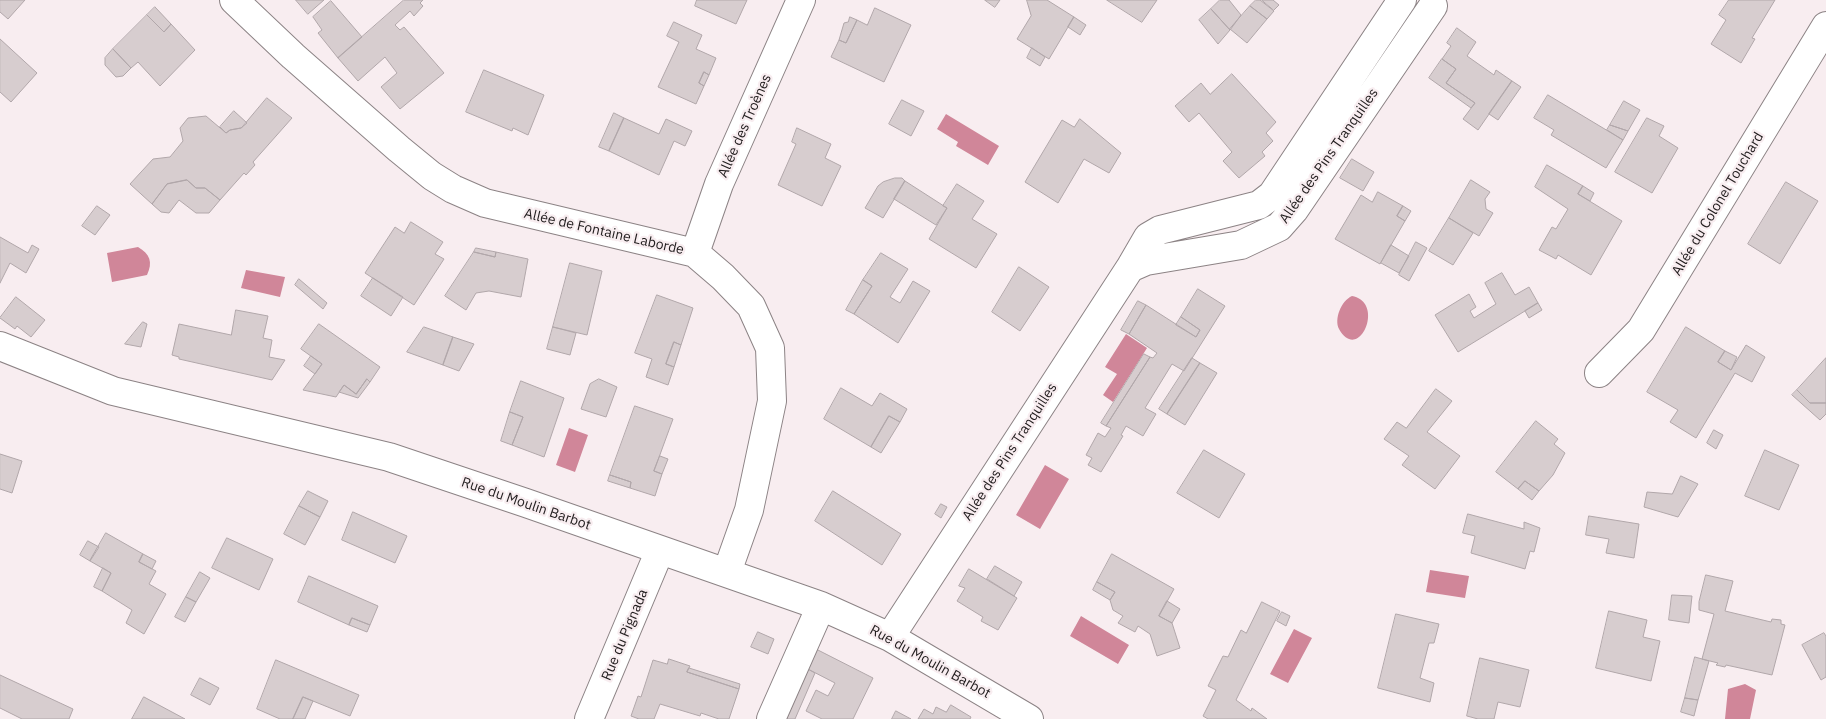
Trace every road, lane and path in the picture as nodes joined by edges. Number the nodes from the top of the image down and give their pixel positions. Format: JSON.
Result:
{"nodes":[{"id":1,"x":234,"y":0,"type":"edge"},
{"id":2,"x":801,"y":0,"type":"edge"},
{"id":3,"x":1402,"y":0,"type":"edge"},
{"id":4,"x":1432,"y":6,"type":"dead end"},
{"id":5,"x":1826,"y":26,"type":"edge"},
{"id":6,"x":695,"y":253,"type":"junction"},
{"id":7,"x":1130,"y":268,"type":"junction"},
{"id":8,"x":0,"y":346,"type":"edge"},
{"id":9,"x":1599,"y":373,"type":"dead end"},
{"id":10,"x":660,"y":550,"type":"junction"},
{"id":11,"x":726,"y":572,"type":"junction"},
{"id":12,"x":821,"y":606,"type":"junction"},
{"id":13,"x":890,"y":637,"type":"junction"},
{"id":14,"x":589,"y":719,"type":"edge"},
{"id":15,"x":771,"y":719,"type":"edge"},
{"id":16,"x":1029,"y":719,"type":"edge"}],
"edges":[{"from":1,"to":6,"type":"street","name":"Allée de Fontaine Laborde"},
{"from":2,"to":6,"type":"street","name":"Allée des Troènes"},
{"from":3,"to":7,"type":"street","name":"Allée des Pins Tranquilles"},
{"from":4,"to":7,"type":"street","name":"Allée des Pins Tranquilles"},
{"from":5,"to":9,"type":"street","name":"Allée du Colonel Touchard"},
{"from":6,"to":11,"type":"street","name":"Allée de Fontaine Laborde"},
{"from":7,"to":13,"type":"street","name":"Allée des Pins Tranquilles"},
{"from":8,"to":10,"type":"street","name":"Rue du Moulin Barbot"},
{"from":10,"to":11,"type":"street","name":"Rue du Moulin Barbot"},
{"from":10,"to":14,"type":"street","name":"Rue du Pignada"},
{"from":11,"to":12,"type":"street","name":"Rue du Moulin Barbot"},
{"from":12,"to":13,"type":"street","name":"Rue du Moulin Barbot"},
{"from":12,"to":15,"type":"street"},
{"from":13,"to":16,"type":"street","name":"Rue du Moulin Barbot"}]}
